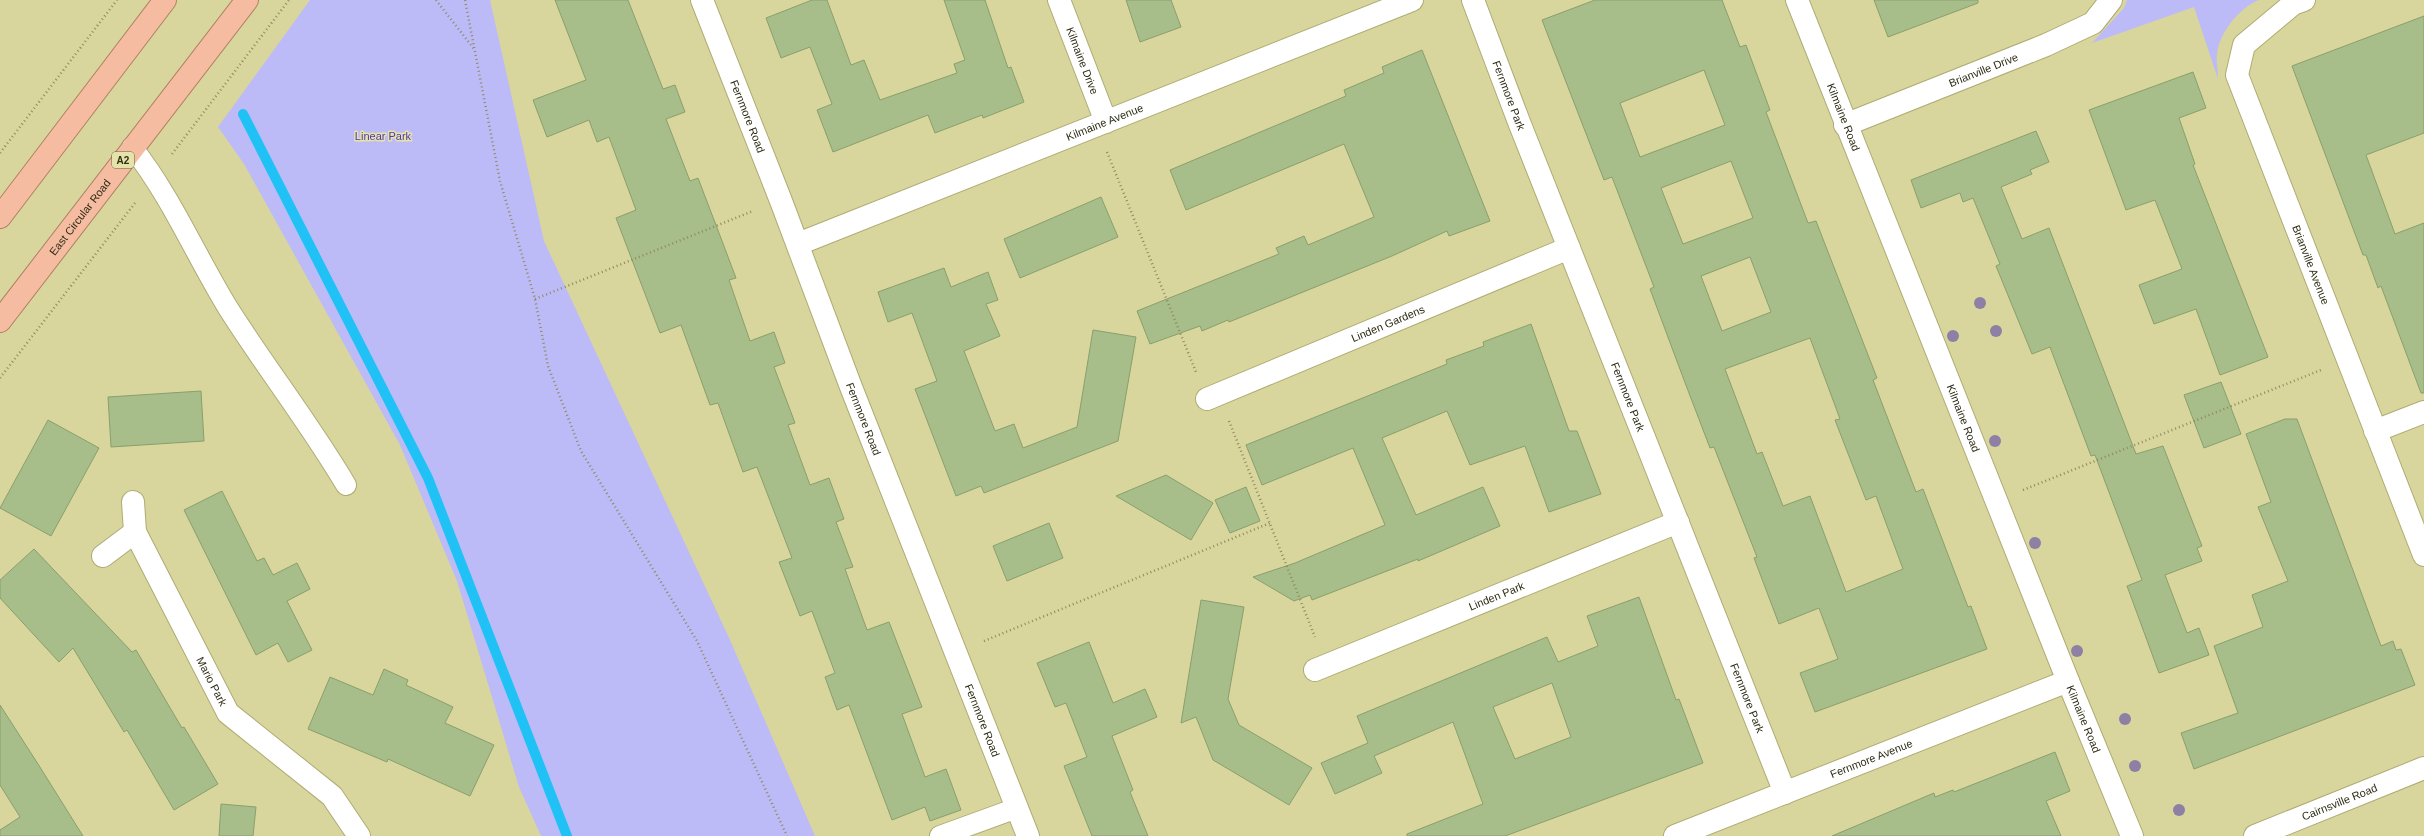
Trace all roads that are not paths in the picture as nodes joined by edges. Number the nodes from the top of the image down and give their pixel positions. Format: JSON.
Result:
{"nodes":[{"id":1,"x":165,"y":0,"type":"edge"},
{"id":2,"x":246,"y":0,"type":"edge"},
{"id":3,"x":702,"y":0,"type":"edge"},
{"id":4,"x":1059,"y":0,"type":"edge"},
{"id":5,"x":1412,"y":0,"type":"edge"},
{"id":6,"x":1473,"y":0,"type":"edge"},
{"id":7,"x":1797,"y":0,"type":"edge"},
{"id":8,"x":2111,"y":0,"type":"edge"},
{"id":9,"x":2304,"y":0,"type":"edge"},
{"id":10,"x":1101,"y":124,"type":"junction"},
{"id":11,"x":1846,"y":125,"type":"junction"},
{"id":12,"x":132,"y":147,"type":"junction"},
{"id":13,"x":0,"y":216,"type":"edge"},
{"id":14,"x":798,"y":244,"type":"junction"},
{"id":15,"x":1569,"y":248,"type":"junction"},
{"id":16,"x":0,"y":321,"type":"edge"},
{"id":17,"x":1213,"y":397,"type":"road end"},
{"id":18,"x":2424,"y":412,"type":"edge"},
{"id":19,"x":2375,"y":431,"type":"junction"},
{"id":20,"x":346,"y":485,"type":"dead end"},
{"id":21,"x":134,"y":502,"type":"dead end"},
{"id":22,"x":1678,"y":522,"type":"junction"},
{"id":23,"x":135,"y":532,"type":"junction"},
{"id":24,"x":2424,"y":555,"type":"edge"},
{"id":25,"x":103,"y":556,"type":"dead end"},
{"id":26,"x":1321,"y":667,"type":"road end"},
{"id":27,"x":2068,"y":681,"type":"junction"},
{"id":28,"x":2424,"y":768,"type":"edge"},
{"id":29,"x":1785,"y":793,"type":"junction"},
{"id":30,"x":1017,"y":808,"type":"junction"},
{"id":31,"x":359,"y":836,"type":"edge"},
{"id":32,"x":940,"y":836,"type":"edge"},
{"id":33,"x":1028,"y":836,"type":"edge"},
{"id":34,"x":1676,"y":836,"type":"edge"},
{"id":35,"x":2132,"y":836,"type":"edge"},
{"id":36,"x":2255,"y":836,"type":"edge"}],
"edges":[{"from":1,"to":13,"type":"highway"},
{"from":2,"to":12,"type":"highway","name":"East Circular Road","number":"A2"},
{"from":3,"to":14,"type":"street","name":"Fernmore Road"},
{"from":4,"to":10,"type":"street","name":"Kilmaine Drive"},
{"from":5,"to":10,"type":"street","name":"Kilmaine Avenue"},
{"from":6,"to":15,"type":"street","name":"Fernmore Park"},
{"from":7,"to":11,"type":"street","name":"Kilmaine Road"},
{"from":8,"to":11,"type":"street","name":"Brianville Drive"},
{"from":9,"to":19,"type":"street","name":"Brianville Avenue"},
{"from":10,"to":14,"type":"street","name":"Kilmaine Avenue"},
{"from":11,"to":27,"type":"street","name":"Kilmaine Road"},
{"from":12,"to":16,"type":"highway","name":"East Circular Road","number":"A2"},
{"from":12,"to":20,"type":"lane"},
{"from":14,"to":30,"type":"street","name":"Fernmore Road"},
{"from":15,"to":17,"type":"street","name":"Linden Gardens"},
{"from":15,"to":22,"type":"street","name":"Fernmore Park"},
{"from":18,"to":19,"type":"street"},
{"from":19,"to":24,"type":"street","name":"Brianville Avenue"},
{"from":21,"to":23,"type":"street","name":"Mario Park"},
{"from":22,"to":26,"type":"street","name":"Linden Park"},
{"from":22,"to":29,"type":"street","name":"Fernmore Park"},
{"from":23,"to":25,"type":"street"},
{"from":23,"to":31,"type":"street","name":"Mario Park"},
{"from":27,"to":29,"type":"street","name":"Fernmore Avenue"},
{"from":27,"to":35,"type":"street","name":"Kilmaine Road"},
{"from":28,"to":36,"type":"street","name":"Cairnsville Road"},
{"from":29,"to":34,"type":"street","name":"Fernmore Avenue"},
{"from":30,"to":32,"type":"lane"},
{"from":30,"to":33,"type":"street","name":"Fernmore Road"}]}
